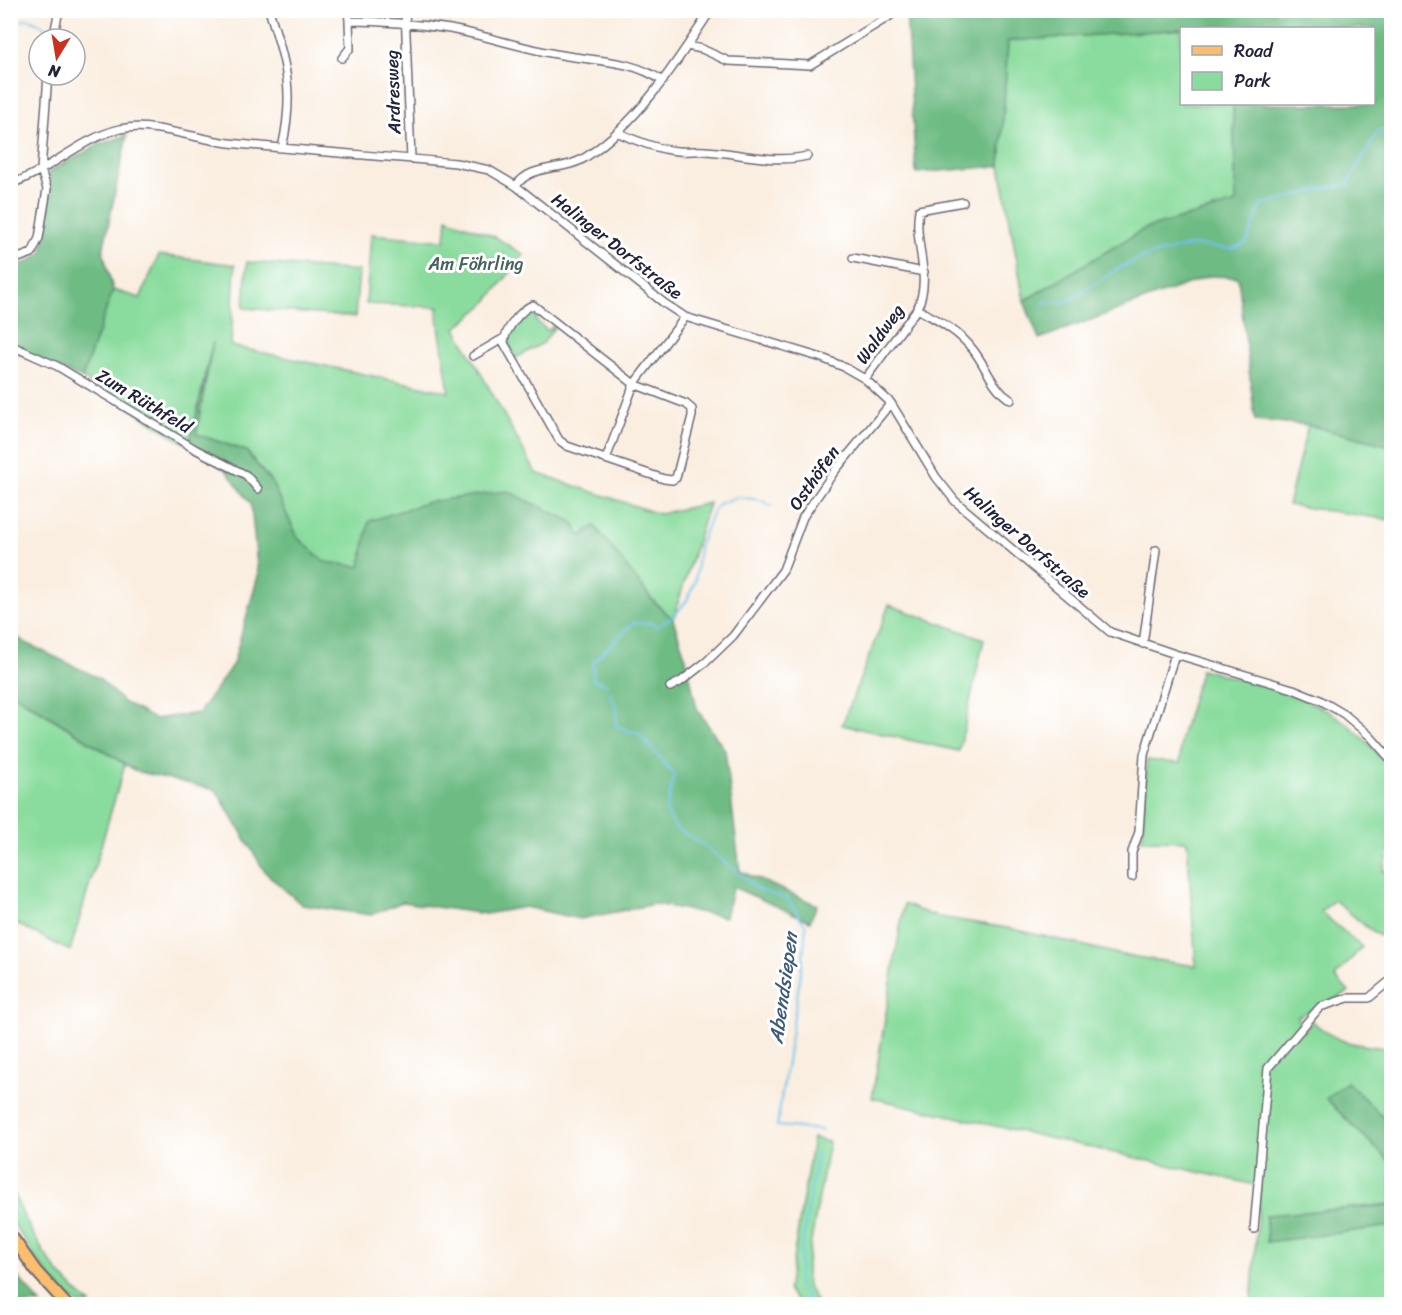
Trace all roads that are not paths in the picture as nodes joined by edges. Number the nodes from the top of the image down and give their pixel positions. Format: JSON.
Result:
{"nodes":[{"id":1,"x":59,"y":10,"type":"edge"},
{"id":2,"x":269,"y":10,"type":"edge"},
{"id":3,"x":348,"y":10,"type":"edge"},
{"id":4,"x":405,"y":10,"type":"edge"},
{"id":5,"x":711,"y":10,"type":"edge"},
{"id":6,"x":890,"y":16,"type":"dead end"},
{"id":7,"x":349,"y":21,"type":"junction"},
{"id":8,"x":405,"y":25,"type":"junction"},
{"id":9,"x":55,"y":27,"type":"edge"},
{"id":10,"x":687,"y":46,"type":"junction"},
{"id":11,"x":342,"y":58,"type":"dead end"},
{"id":12,"x":663,"y":81,"type":"junction"},
{"id":13,"x":47,"y":87,"type":"edge"},
{"id":14,"x":617,"y":132,"type":"junction"},
{"id":15,"x":282,"y":148,"type":"junction"},
{"id":16,"x":807,"y":156,"type":"dead end"},
{"id":17,"x":411,"y":159,"type":"junction"},
{"id":18,"x":41,"y":171,"type":"junction"},
{"id":19,"x":10,"y":184,"type":"edge"},
{"id":20,"x":516,"y":186,"type":"junction"},
{"id":21,"x":963,"y":202,"type":"dead end"},
{"id":22,"x":853,"y":258,"type":"dead end"},
{"id":23,"x":10,"y":261,"type":"edge"},
{"id":24,"x":924,"y":272,"type":"junction"},
{"id":25,"x":917,"y":309,"type":"junction"},
{"id":26,"x":685,"y":317,"type":"junction"},
{"id":27,"x":504,"y":338,"type":"junction"},
{"id":28,"x":10,"y":345,"type":"edge"},
{"id":29,"x":473,"y":356,"type":"dead end"},
{"id":30,"x":866,"y":379,"type":"junction"},
{"id":31,"x":634,"y":384,"type":"junction"},
{"id":32,"x":1011,"y":400,"type":"dead end"},
{"id":33,"x":891,"y":403,"type":"junction"},
{"id":34,"x":606,"y":459,"type":"junction"},
{"id":35,"x":258,"y":489,"type":"dead end"},
{"id":36,"x":1156,"y":550,"type":"dead end"},
{"id":37,"x":1143,"y":644,"type":"junction"},
{"id":38,"x":1175,"y":654,"type":"junction"},
{"id":39,"x":670,"y":687,"type":"dead end"},
{"id":40,"x":1392,"y":760,"type":"edge"},
{"id":41,"x":1132,"y":877,"type":"dead end"},
{"id":42,"x":1392,"y":979,"type":"edge"},
{"id":43,"x":1254,"y":1229,"type":"dead end"},
{"id":44,"x":10,"y":1234,"type":"edge"},
{"id":45,"x":66,"y":1305,"type":"edge"}],
"edges":[{"from":1,"to":9,"type":"street"},
{"from":2,"to":15,"type":"street"},
{"from":3,"to":7,"type":"street"},
{"from":4,"to":8,"type":"street","name":"Ardresweg"},
{"from":5,"to":10,"type":"street"},
{"from":6,"to":10,"type":"street"},
{"from":7,"to":8,"type":"street","name":"Ardresweg"},
{"from":7,"to":11,"type":"street"},
{"from":8,"to":12,"type":"street"},
{"from":8,"to":17,"type":"street","name":"Ardresweg"},
{"from":10,"to":12,"type":"street"},
{"from":12,"to":14,"type":"street"},
{"from":13,"to":18,"type":"street"},
{"from":14,"to":16,"type":"street"},
{"from":14,"to":20,"type":"street"},
{"from":15,"to":17,"type":"street","name":"Halinger Dorfstraße"},
{"from":15,"to":18,"type":"street","name":"Halinger Dorfstraße"},
{"from":17,"to":20,"type":"street","name":"Halinger Dorfstraße"},
{"from":18,"to":19,"type":"street","name":"Halinger Dorfstraße"},
{"from":18,"to":23,"type":"street"},
{"from":20,"to":26,"type":"street","name":"Halinger Dorfstraße"},
{"from":21,"to":24,"type":"street","name":"Waldweg"},
{"from":22,"to":24,"type":"street"},
{"from":24,"to":25,"type":"street","name":"Waldweg"},
{"from":25,"to":30,"type":"street","name":"Waldweg"},
{"from":25,"to":32,"type":"street"},
{"from":26,"to":30,"type":"street","name":"Halinger Dorfstraße"},
{"from":26,"to":31,"type":"street"},
{"from":27,"to":29,"type":"street"},
{"from":27,"to":31,"type":"street"},
{"from":27,"to":34,"type":"street"},
{"from":28,"to":35,"type":"street","name":"Zum Rüthfeld"},
{"from":30,"to":33,"type":"street","name":"Halinger Dorfstraße"},
{"from":31,"to":34,"type":"street"},
{"from":31,"to":34,"type":"street"},
{"from":33,"to":37,"type":"street","name":"Halinger Dorfstraße"},
{"from":33,"to":39,"type":"street","name":"Osthöfen"},
{"from":36,"to":37,"type":"street"},
{"from":37,"to":38,"type":"street","name":"Halinger Dorfstraße"},
{"from":38,"to":40,"type":"street","name":"Halinger Dorfstraße"},
{"from":38,"to":41,"type":"street"},
{"from":42,"to":43,"type":"street"},
{"from":44,"to":45,"type":"main road"}]}
